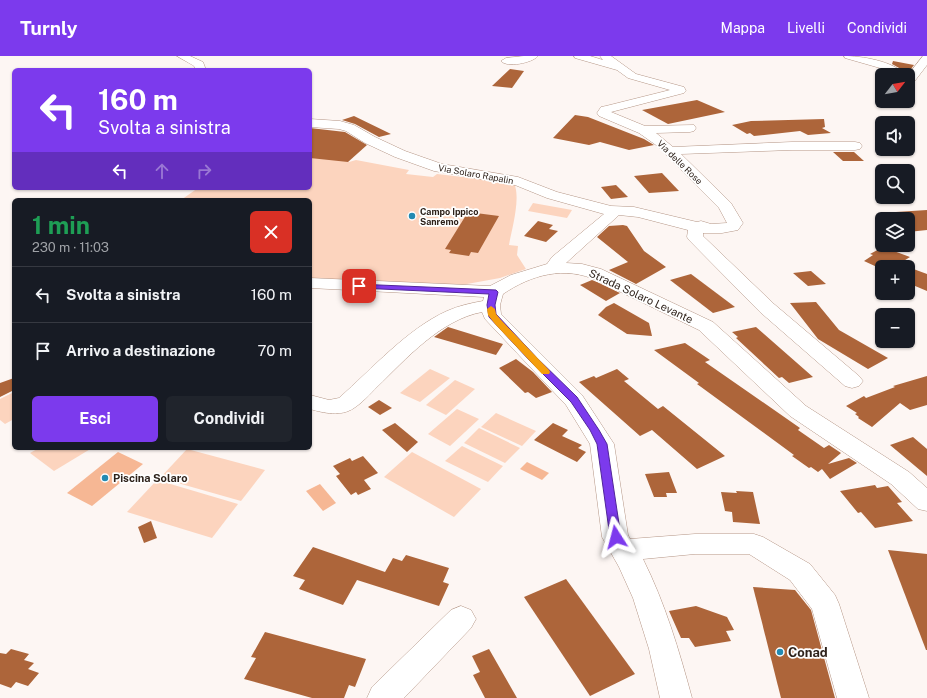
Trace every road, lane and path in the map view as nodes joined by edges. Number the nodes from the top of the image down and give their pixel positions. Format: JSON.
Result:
{"nodes":[{"id":1,"x":182,"y":56,"type":"edge"},
{"id":2,"x":533,"y":56,"type":"edge"},
{"id":3,"x":579,"y":56,"type":"edge"},
{"id":4,"x":605,"y":56,"type":"edge"},
{"id":5,"x":848,"y":56,"type":"edge"},
{"id":6,"x":927,"y":58,"type":"edge"},
{"id":7,"x":506,"y":61,"type":"dead end"},
{"id":8,"x":621,"y":67,"type":"junction"},
{"id":9,"x":200,"y":68,"type":"edge"},
{"id":10,"x":888,"y":68,"type":"edge"},
{"id":11,"x":915,"y":75,"type":"edge"},
{"id":12,"x":927,"y":76,"type":"edge"},
{"id":13,"x":915,"y":78,"type":"edge"},
{"id":14,"x":312,"y":123,"type":"edge"},
{"id":15,"x":690,"y":128,"type":"dead end"},
{"id":16,"x":643,"y":130,"type":"junction"},
{"id":17,"x":855,"y":146,"type":"dead end"},
{"id":18,"x":670,"y":151,"type":"junction"},
{"id":19,"x":611,"y":211,"type":"junction"},
{"id":20,"x":701,"y":226,"type":"junction"},
{"id":21,"x":553,"y":268,"type":"junction"},
{"id":22,"x":312,"y":282,"type":"edge"},
{"id":23,"x":492,"y":298,"type":"junction"},
{"id":24,"x":852,"y":381,"type":"dead end"},
{"id":25,"x":312,"y":403,"type":"edge"},
{"id":26,"x":927,"y":502,"type":"edge"},
{"id":27,"x":623,"y":550,"type":"junction"},
{"id":28,"x":461,"y":619,"type":"dead end"},
{"id":29,"x":384,"y":698,"type":"edge"},
{"id":30,"x":676,"y":698,"type":"edge"},
{"id":31,"x":853,"y":698,"type":"edge"}],
"edges":[{"from":1,"to":9,"type":"street"},
{"from":2,"to":7,"type":"street"},
{"from":3,"to":8,"type":"street"},
{"from":4,"to":8,"type":"street","name":"Via delle Rose"},
{"from":5,"to":10,"type":"street"},
{"from":6,"to":11,"type":"street"},
{"from":8,"to":16,"type":"street","name":"Via delle Rose"},
{"from":12,"to":13,"type":"street"},
{"from":14,"to":19,"type":"street","name":"Via Solaro Rapalin"},
{"from":15,"to":16,"type":"street"},
{"from":16,"to":18,"type":"street","name":"Via delle Rose"},
{"from":17,"to":18,"type":"street"},
{"from":18,"to":20,"type":"street","name":"Via delle Rose"},
{"from":19,"to":20,"type":"street","name":"Via delle Rose"},
{"from":19,"to":21,"type":"street"},
{"from":20,"to":24,"type":"street"},
{"from":21,"to":23,"type":"street","name":"Strada Solaro Levante"},
{"from":21,"to":26,"type":"street","name":"Strada Solaro Levante"},
{"from":22,"to":23,"type":"street"},
{"from":23,"to":25,"type":"street"},
{"from":23,"to":27,"type":"street"},
{"from":27,"to":30,"type":"street"},
{"from":27,"to":31,"type":"street"},
{"from":28,"to":29,"type":"street"}]}
